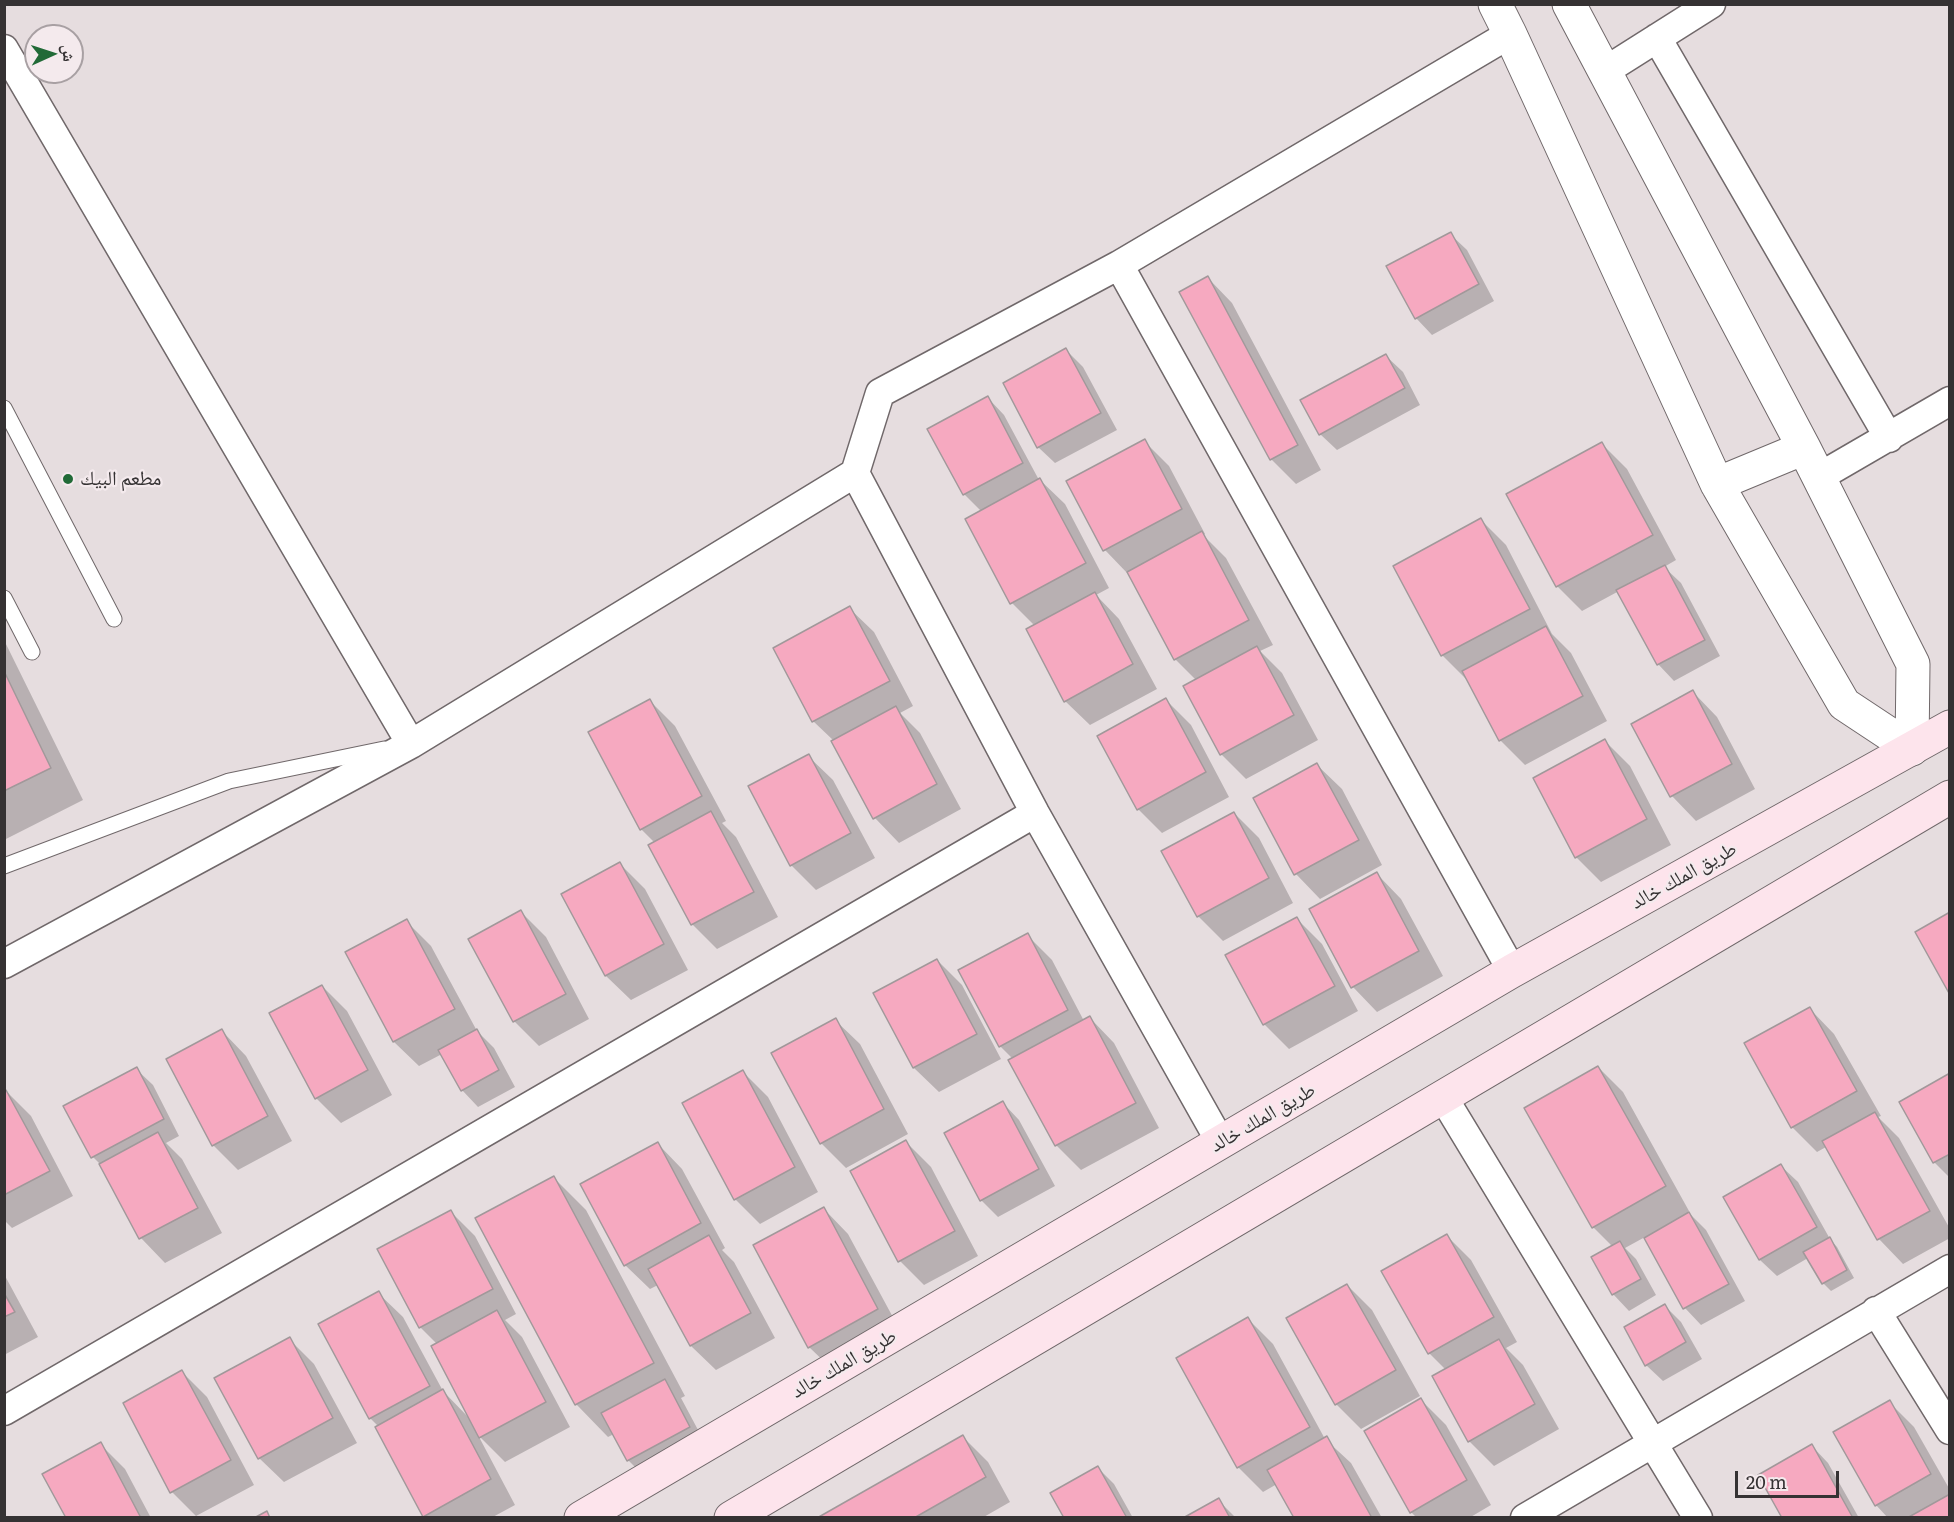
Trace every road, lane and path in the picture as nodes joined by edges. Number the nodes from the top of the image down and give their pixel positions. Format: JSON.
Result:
{"nodes":[{"id":1,"x":1495,"y":4,"type":"edge"},
{"id":2,"x":1569,"y":4,"type":"edge"},
{"id":3,"x":1711,"y":4,"type":"edge"},
{"id":4,"x":1510,"y":34,"type":"junction"},
{"id":5,"x":1657,"y":38,"type":"junction"},
{"id":6,"x":4,"y":49,"type":"edge"},
{"id":7,"x":1605,"y":71,"type":"junction"},
{"id":8,"x":1119,"y":265,"type":"junction"},
{"id":9,"x":1950,"y":401,"type":"edge"},
{"id":10,"x":4,"y":408,"type":"edge"},
{"id":11,"x":1889,"y":438,"type":"junction"},
{"id":12,"x":1804,"y":448,"type":"junction"},
{"id":13,"x":855,"y":472,"type":"junction"},
{"id":14,"x":1819,"y":477,"type":"junction"},
{"id":15,"x":1717,"y":484,"type":"junction"},
{"id":16,"x":4,"y":598,"type":"edge"},
{"id":17,"x":114,"y":620,"type":"dead end"},
{"id":18,"x":32,"y":652,"type":"dead end"},
{"id":19,"x":1950,"y":727,"type":"edge"},
{"id":20,"x":411,"y":744,"type":"junction"},
{"id":21,"x":1912,"y":749,"type":"junction"},
{"id":22,"x":1950,"y":797,"type":"edge"},
{"id":23,"x":1035,"y":813,"type":"junction"},
{"id":24,"x":4,"y":866,"type":"edge"},
{"id":25,"x":4,"y":964,"type":"edge"},
{"id":26,"x":1512,"y":971,"type":"junction"},
{"id":27,"x":1443,"y":1096,"type":"junction"},
{"id":28,"x":1221,"y":1143,"type":"junction"},
{"id":29,"x":1950,"y":1269,"type":"edge"},
{"id":30,"x":1876,"y":1311,"type":"junction"},
{"id":31,"x":4,"y":1411,"type":"edge"},
{"id":32,"x":1950,"y":1430,"type":"edge"},
{"id":33,"x":1653,"y":1442,"type":"junction"},
{"id":34,"x":581,"y":1518,"type":"edge"},
{"id":35,"x":731,"y":1518,"type":"edge"},
{"id":36,"x":1525,"y":1518,"type":"edge"},
{"id":37,"x":1698,"y":1518,"type":"edge"}],
"edges":[{"from":1,"to":4,"type":"street"},
{"from":2,"to":7,"type":"street"},
{"from":3,"to":5,"type":"street"},
{"from":4,"to":8,"type":"street"},
{"from":4,"to":15,"type":"street"},
{"from":5,"to":7,"type":"street"},
{"from":5,"to":11,"type":"street"},
{"from":6,"to":20,"type":"street"},
{"from":7,"to":12,"type":"street"},
{"from":8,"to":13,"type":"street"},
{"from":8,"to":26,"type":"street"},
{"from":9,"to":11,"type":"street"},
{"from":10,"to":17,"type":"lane"},
{"from":11,"to":14,"type":"street"},
{"from":12,"to":14,"type":"street"},
{"from":12,"to":15,"type":"street"},
{"from":13,"to":20,"type":"street"},
{"from":13,"to":23,"type":"street"},
{"from":14,"to":21,"type":"street"},
{"from":15,"to":21,"type":"street"},
{"from":16,"to":18,"type":"lane"},
{"from":19,"to":21,"type":"main road","name":"طريق الملك خالد"},
{"from":20,"to":24,"type":"lane"},
{"from":20,"to":25,"type":"street"},
{"from":21,"to":26,"type":"main road","name":"طريق الملك خالد"},
{"from":22,"to":27,"type":"main road"},
{"from":23,"to":28,"type":"street"},
{"from":23,"to":31,"type":"street"},
{"from":26,"to":28,"type":"main road","name":"طريق الملك خالد"},
{"from":27,"to":33,"type":"street"},
{"from":27,"to":35,"type":"main road"},
{"from":28,"to":34,"type":"main road","name":"طريق الملك خالد"},
{"from":29,"to":30,"type":"street"},
{"from":30,"to":32,"type":"street"},
{"from":30,"to":33,"type":"street"},
{"from":33,"to":36,"type":"street"},
{"from":33,"to":37,"type":"street"}]}
